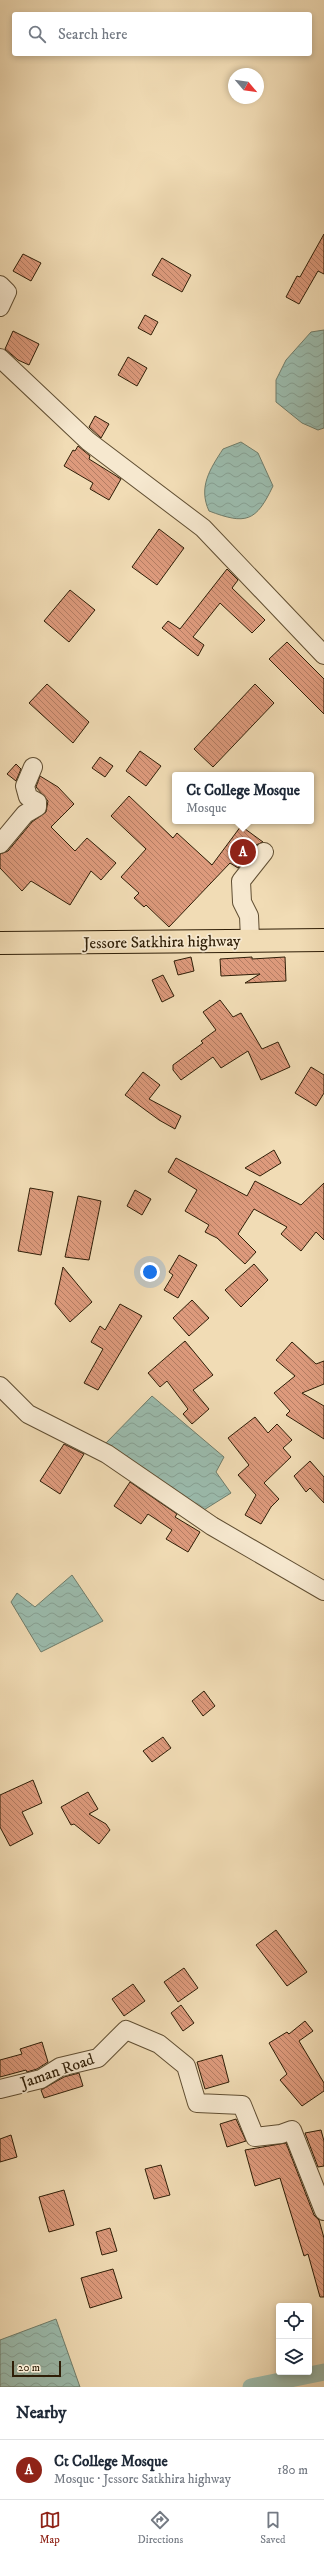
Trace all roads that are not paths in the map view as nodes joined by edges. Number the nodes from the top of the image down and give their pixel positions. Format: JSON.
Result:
{"nodes":[{"id":1,"x":0,"y":284,"type":"edge"},
{"id":2,"x":0,"y":307,"type":"edge"},
{"id":3,"x":0,"y":358,"type":"edge"},
{"id":4,"x":324,"y":655,"type":"edge"},
{"id":5,"x":33,"y":767,"type":"dead end"},
{"id":6,"x":0,"y":844,"type":"edge"},
{"id":7,"x":264,"y":852,"type":"dead end"},
{"id":8,"x":250,"y":939,"type":"junction"},
{"id":9,"x":324,"y":940,"type":"edge"},
{"id":10,"x":0,"y":943,"type":"edge"},
{"id":11,"x":0,"y":1386,"type":"edge"},
{"id":12,"x":324,"y":1590,"type":"edge"},
{"id":13,"x":0,"y":2089,"type":"edge"},
{"id":14,"x":324,"y":2211,"type":"edge"}],
"edges":[{"from":1,"to":2,"type":"street"},
{"from":3,"to":4,"type":"street"},
{"from":5,"to":6,"type":"street"},
{"from":7,"to":8,"type":"street"},
{"from":8,"to":9,"type":"highway","name":"Jessore Satkhira highway"},
{"from":8,"to":10,"type":"highway","name":"Jessore Satkhira highway"},
{"from":11,"to":12,"type":"street"},
{"from":13,"to":14,"type":"street","name":"Jaman Road"}]}
